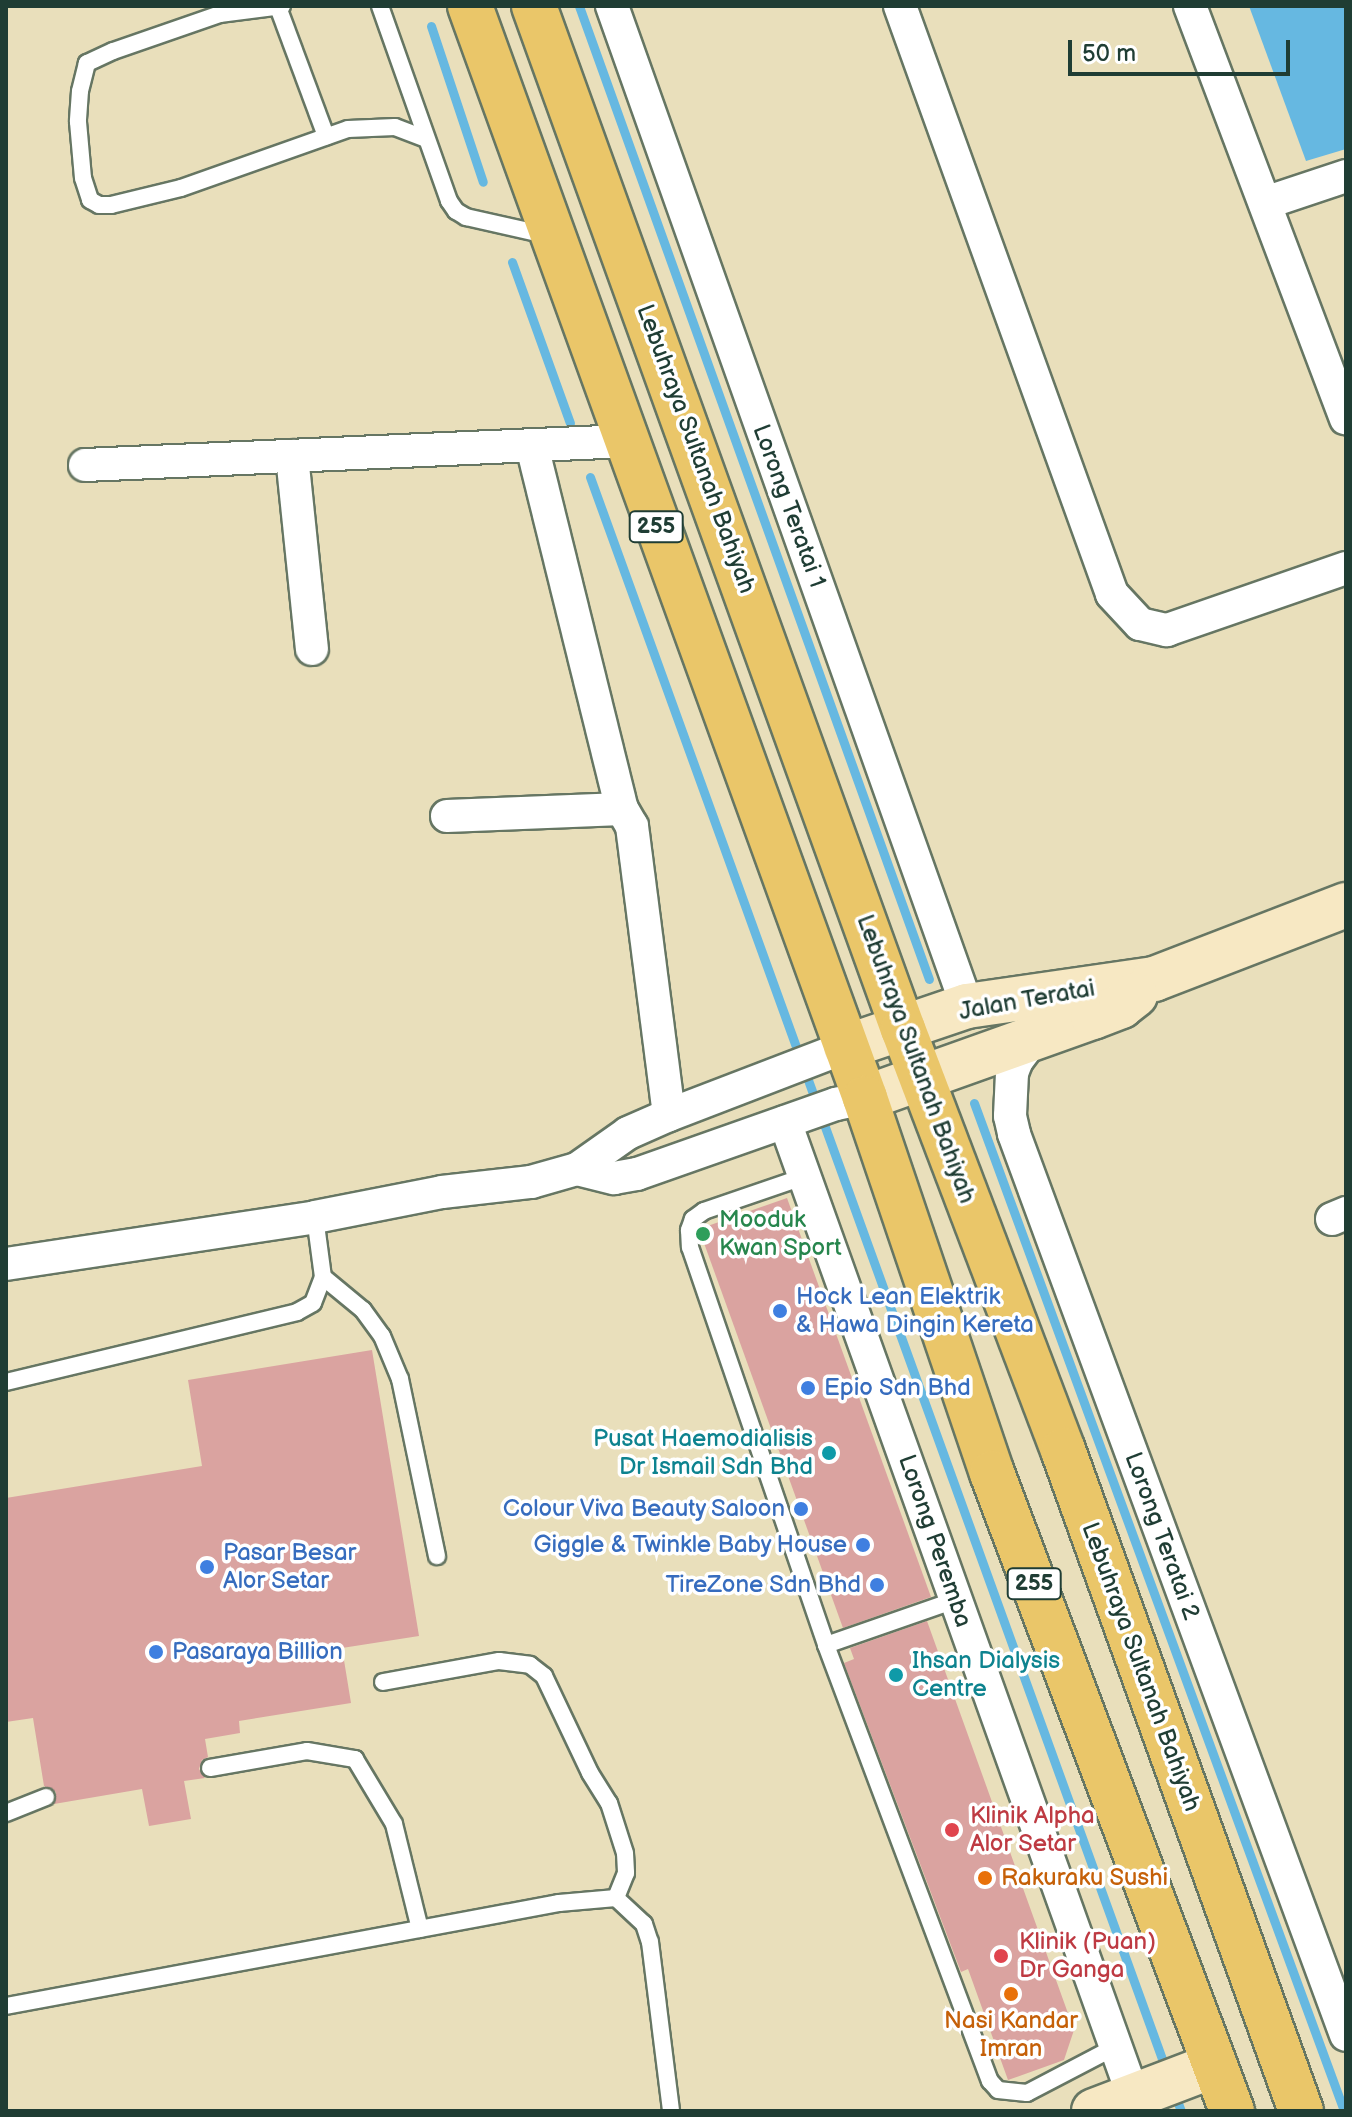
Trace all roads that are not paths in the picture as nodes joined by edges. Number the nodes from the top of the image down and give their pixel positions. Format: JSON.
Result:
{"nodes":[{"id":1,"x":280,"y":6,"type":"edge"},
{"id":2,"x":380,"y":6,"type":"edge"},
{"id":3,"x":470,"y":6,"type":"edge"},
{"id":4,"x":534,"y":6,"type":"edge"},
{"id":5,"x":612,"y":6,"type":"edge"},
{"id":6,"x":900,"y":6,"type":"edge"},
{"id":7,"x":1190,"y":6,"type":"edge"},
{"id":8,"x":326,"y":136,"type":"junction"},
{"id":9,"x":426,"y":139,"type":"junction"},
{"id":10,"x":1346,"y":176,"type":"edge"},
{"id":11,"x":1265,"y":203,"type":"junction"},
{"id":12,"x":551,"y":236,"type":"junction"},
{"id":13,"x":1346,"y":418,"type":"edge"},
{"id":14,"x":625,"y":441,"type":"junction"},
{"id":15,"x":532,"y":446,"type":"junction"},
{"id":16,"x":292,"y":456,"type":"junction"},
{"id":17,"x":85,"y":465,"type":"dead end"},
{"id":18,"x":1346,"y":568,"type":"edge"},
{"id":19,"x":312,"y":649,"type":"dead end"},
{"id":20,"x":622,"y":809,"type":"junction"},
{"id":21,"x":447,"y":816,"type":"dead end"},
{"id":22,"x":1346,"y":905,"type":"edge"},
{"id":23,"x":1154,"y":979,"type":"junction"},
{"id":24,"x":967,"y":1006,"type":"junction"},
{"id":25,"x":903,"y":1029,"type":"junction"},
{"id":26,"x":1033,"y":1039,"type":"junction"},
{"id":27,"x":832,"y":1052,"type":"junction"},
{"id":28,"x":922,"y":1079,"type":"junction"},
{"id":29,"x":851,"y":1101,"type":"junction"},
{"id":30,"x":669,"y":1115,"type":"junction"},
{"id":31,"x":792,"y":1119,"type":"junction"},
{"id":32,"x":577,"y":1169,"type":"junction"},
{"id":33,"x":806,"y":1176,"type":"junction"},
{"id":34,"x":315,"y":1217,"type":"junction"},
{"id":35,"x":6,"y":1264,"type":"edge"},
{"id":36,"x":323,"y":1277,"type":"junction"},
{"id":37,"x":6,"y":1382,"type":"edge"},
{"id":38,"x":437,"y":1556,"type":"dead end"},
{"id":39,"x":955,"y":1600,"type":"junction"},
{"id":40,"x":826,"y":1645,"type":"junction"},
{"id":41,"x":383,"y":1682,"type":"dead end"},
{"id":42,"x":210,"y":1768,"type":"dead end"},
{"id":43,"x":46,"y":1797,"type":"dead end"},
{"id":44,"x":6,"y":1813,"type":"edge"},
{"id":45,"x":616,"y":1898,"type":"junction"},
{"id":46,"x":420,"y":1929,"type":"junction"},
{"id":47,"x":6,"y":2006,"type":"edge"},
{"id":48,"x":1346,"y":2035,"type":"edge"},
{"id":49,"x":1115,"y":2047,"type":"junction"},
{"id":50,"x":1156,"y":2087,"type":"edge"},
{"id":51,"x":671,"y":2111,"type":"edge"},
{"id":52,"x":1232,"y":2111,"type":"edge"},
{"id":53,"x":1301,"y":2111,"type":"edge"}],
"edges":[{"from":1,"to":8,"type":"lane"},
{"from":1,"to":8,"type":"lane"},
{"from":2,"to":9,"type":"lane"},
{"from":3,"to":12,"type":"main road","number":"255"},
{"from":4,"to":25,"type":"main road","name":"Lebuhraya Sultanah Bahiyah","number":"255"},
{"from":5,"to":24,"type":"street","name":"Lorong Teratai 1"},
{"from":6,"to":18,"type":"street"},
{"from":7,"to":11,"type":"street"},
{"from":8,"to":9,"type":"lane"},
{"from":9,"to":12,"type":"lane"},
{"from":10,"to":11,"type":"street"},
{"from":11,"to":13,"type":"street"},
{"from":12,"to":14,"type":"main road","number":"255"},
{"from":14,"to":15,"type":"street"},
{"from":14,"to":27,"type":"main road","number":"255"},
{"from":15,"to":16,"type":"street"},
{"from":15,"to":20,"type":"street"},
{"from":16,"to":17,"type":"street"},
{"from":16,"to":19,"type":"street"},
{"from":20,"to":21,"type":"street"},
{"from":20,"to":30,"type":"street"},
{"from":22,"to":23,"type":"street","name":"Jalan Teratai"},
{"from":23,"to":24,"type":"street","name":"Jalan Teratai"},
{"from":23,"to":26,"type":"street","name":"Jalan Teratai"},
{"from":24,"to":25,"type":"street","name":"Jalan Teratai"},
{"from":25,"to":27,"type":"street","name":"Jalan Teratai"},
{"from":25,"to":28,"type":"main road","name":"Lebuhraya Sultanah Bahiyah","number":"255"},
{"from":26,"to":28,"type":"street","name":"Jalan Teratai"},
{"from":26,"to":48,"type":"street","name":"Lorong Teratai 2"},
{"from":27,"to":29,"type":"main road","number":"255"},
{"from":27,"to":30,"type":"street"},
{"from":28,"to":29,"type":"street","name":"Jalan Teratai"},
{"from":28,"to":53,"type":"main road","name":"Lebuhraya Sultanah Bahiyah","number":"255"},
{"from":29,"to":31,"type":"street"},
{"from":29,"to":50,"type":"main road","number":"255"},
{"from":30,"to":32,"type":"street"},
{"from":31,"to":32,"type":"street"},
{"from":31,"to":33,"type":"street","name":"Lorong Peremba"},
{"from":32,"to":34,"type":"street"},
{"from":33,"to":39,"type":"street","name":"Lorong Peremba"},
{"from":33,"to":40,"type":"lane"},
{"from":34,"to":35,"type":"street"},
{"from":34,"to":36,"type":"lane"},
{"from":36,"to":37,"type":"lane"},
{"from":36,"to":38,"type":"lane"},
{"from":39,"to":40,"type":"lane"},
{"from":39,"to":49,"type":"street","name":"Lorong Peremba"},
{"from":40,"to":49,"type":"lane"},
{"from":41,"to":45,"type":"lane"},
{"from":42,"to":46,"type":"lane"},
{"from":43,"to":44,"type":"lane"},
{"from":45,"to":46,"type":"lane"},
{"from":45,"to":51,"type":"lane"},
{"from":46,"to":47,"type":"lane"},
{"from":49,"to":50,"type":"street","name":"Lorong Peremba"},
{"from":50,"to":52,"type":"main road","number":"255"}]}
